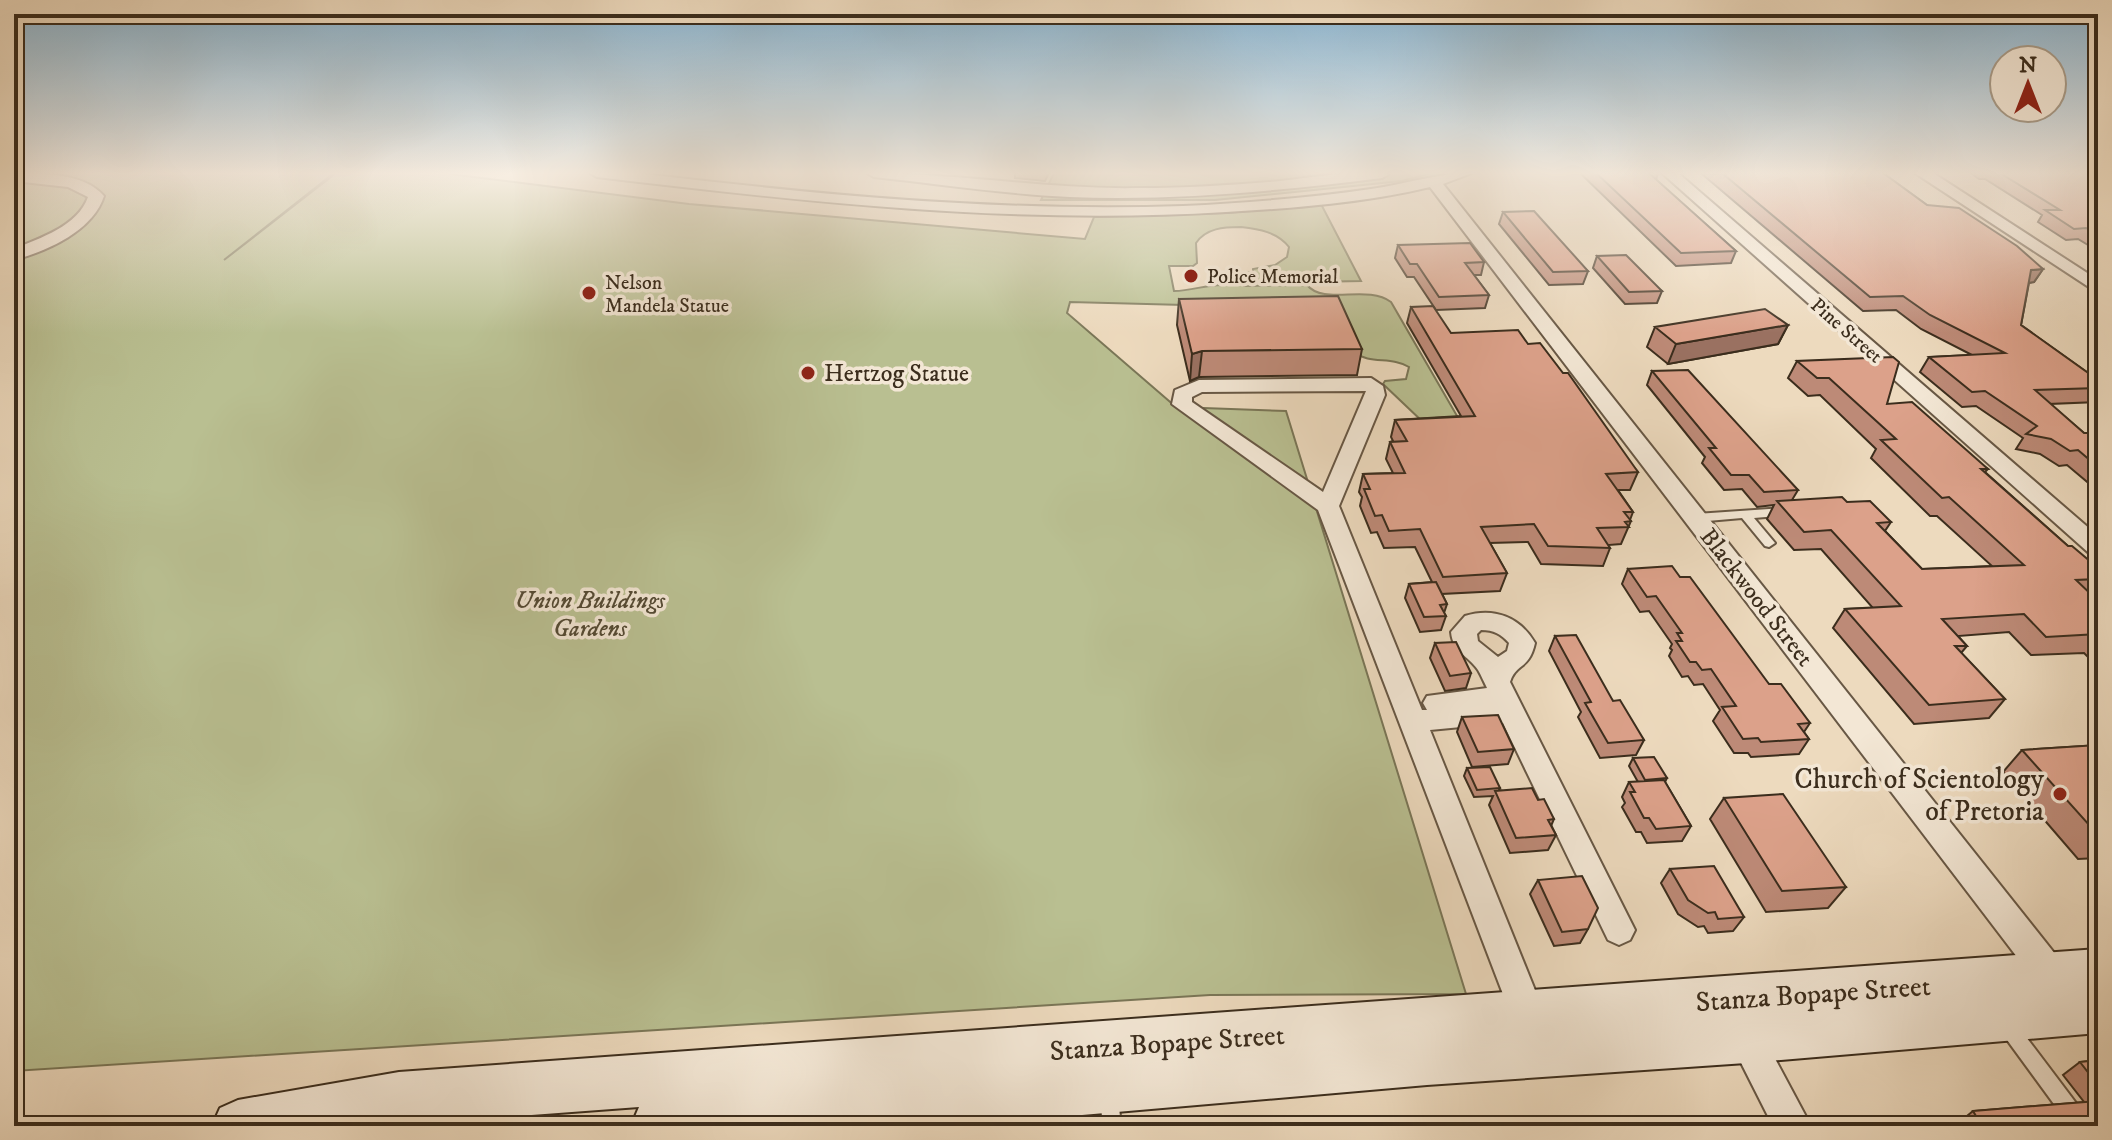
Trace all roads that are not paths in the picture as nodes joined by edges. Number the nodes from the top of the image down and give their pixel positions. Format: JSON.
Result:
{"nodes":[{"id":1,"x":72,"y":226,"type":"edge"},
{"id":2,"x":1469,"y":226,"type":"edge"},
{"id":3,"x":1730,"y":226,"type":"edge"},
{"id":4,"x":2005,"y":226,"type":"edge"},
{"id":5,"x":14,"y":255,"type":"edge"},
{"id":6,"x":2095,"y":284,"type":"edge"},
{"id":7,"x":1328,"y":506,"type":"junction"},
{"id":8,"x":1791,"y":511,"type":"edge"},
{"id":9,"x":1745,"y":515,"type":"junction"},
{"id":10,"x":1696,"y":518,"type":"junction"},
{"id":11,"x":1769,"y":543,"type":"dead end"},
{"id":12,"x":2098,"y":549,"type":"edge"},
{"id":13,"x":1409,"y":713,"type":"junction"},
{"id":14,"x":1619,"y":930,"type":"dead end"},
{"id":15,"x":2082,"y":992,"type":"edge"},
{"id":16,"x":1528,"y":1015,"type":"junction"},
{"id":17,"x":2001,"y":1018,"type":"junction"},
{"id":18,"x":1735,"y":1020,"type":"junction"},
{"id":19,"x":1672,"y":1044,"type":"junction"},
{"id":20,"x":1427,"y":1060,"type":"junction"},
{"id":21,"x":1110,"y":1106,"type":"edge"},
{"id":22,"x":394,"y":1112,"type":"edge"},
{"id":23,"x":901,"y":1115,"type":"edge"},
{"id":24,"x":238,"y":1126,"type":"edge"},
{"id":25,"x":666,"y":1126,"type":"edge"},
{"id":26,"x":1793,"y":1126,"type":"edge"},
{"id":27,"x":2081,"y":1126,"type":"edge"}],
"edges":[{"from":1,"to":5,"type":"street"},
{"from":2,"to":10,"type":"street","name":"Blackwood Street"},
{"from":3,"to":12,"type":"street","name":"Pine Street"},
{"from":4,"to":6,"type":"street"},
{"from":7,"to":7,"type":"street"},
{"from":7,"to":13,"type":"street"},
{"from":8,"to":9,"type":"lane"},
{"from":9,"to":10,"type":"lane"},
{"from":9,"to":11,"type":"lane"},
{"from":10,"to":15,"type":"street","name":"Blackwood Street"},
{"from":13,"to":14,"type":"street"},
{"from":13,"to":16,"type":"street"},
{"from":15,"to":17,"type":"main road","name":"Stanza Bopape Street"},
{"from":15,"to":18,"type":"main road","name":"Stanza Bopape Street"},
{"from":16,"to":18,"type":"main road","name":"Stanza Bopape Street"},
{"from":16,"to":19,"type":"main road"},
{"from":16,"to":20,"type":"main road"},
{"from":16,"to":22,"type":"main road","name":"Stanza Bopape Street"},
{"from":17,"to":18,"type":"main road","name":"Stanza Bopape Street"},
{"from":17,"to":27,"type":"lane"},
{"from":18,"to":19,"type":"main road","name":"Stanza Bopape Street"},
{"from":18,"to":26,"type":"street"},
{"from":19,"to":20,"type":"main road","name":"Stanza Bopape Street"},
{"from":20,"to":21,"type":"main road","name":"Stanza Bopape Street"},
{"from":21,"to":23,"type":"main road","name":"Stanza Bopape Street"},
{"from":22,"to":24,"type":"main road","name":"Stanza Bopape Street"},
{"from":23,"to":25,"type":"main road","name":"Stanza Bopape Street"}]}
